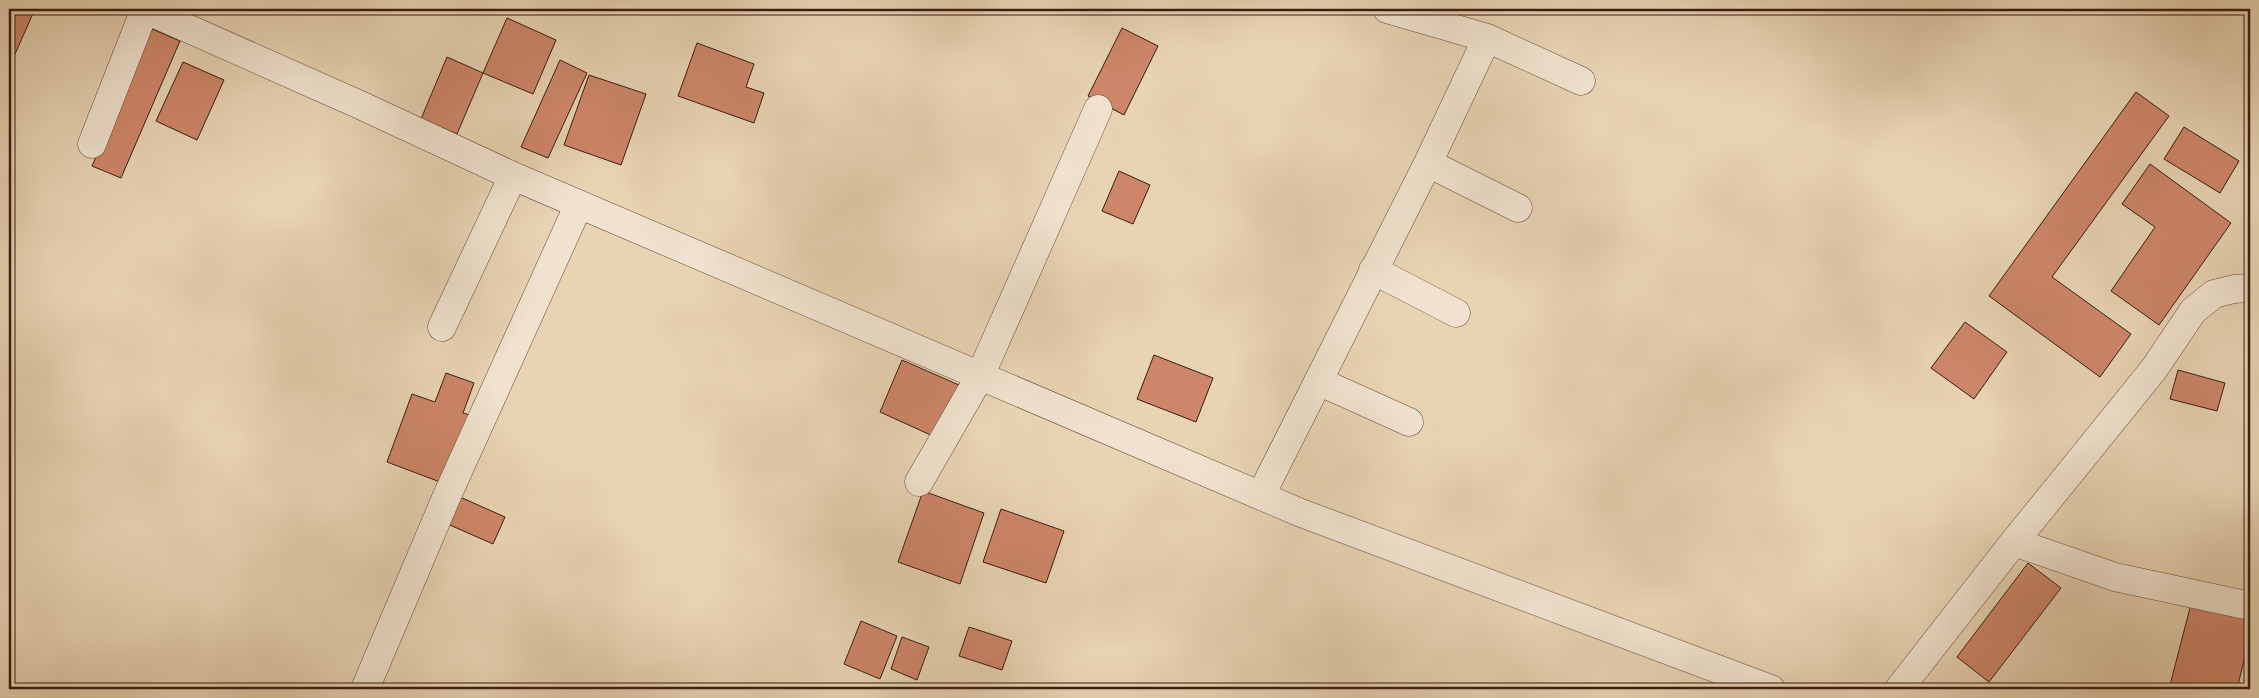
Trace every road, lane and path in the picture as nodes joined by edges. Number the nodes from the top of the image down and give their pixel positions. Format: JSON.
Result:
{"nodes":[{"id":1,"x":145,"y":9,"type":"edge"},
{"id":2,"x":1387,"y":9,"type":"edge"},
{"id":3,"x":1487,"y":38,"type":"junction"},
{"id":4,"x":1581,"y":81,"type":"dead end"},
{"id":5,"x":1098,"y":109,"type":"dead end"},
{"id":6,"x":92,"y":144,"type":"dead end"},
{"id":7,"x":1428,"y":163,"type":"junction"},
{"id":8,"x":513,"y":176,"type":"junction"},
{"id":9,"x":579,"y":204,"type":"junction"},
{"id":10,"x":1518,"y":208,"type":"dead end"},
{"id":11,"x":1373,"y":270,"type":"junction"},
{"id":12,"x":2250,"y":288,"type":"edge"},
{"id":13,"x":1456,"y":313,"type":"dead end"},
{"id":14,"x":442,"y":327,"type":"dead end"},
{"id":15,"x":980,"y":376,"type":"junction"},
{"id":16,"x":1318,"y":381,"type":"junction"},
{"id":17,"x":1410,"y":422,"type":"dead end"},
{"id":18,"x":919,"y":482,"type":"dead end"},
{"id":19,"x":1261,"y":495,"type":"junction"},
{"id":20,"x":2014,"y":542,"type":"junction"},
{"id":21,"x":2250,"y":606,"type":"edge"},
{"id":22,"x":366,"y":689,"type":"edge"},
{"id":23,"x":1771,"y":689,"type":"edge"},
{"id":24,"x":1899,"y":689,"type":"edge"}],
"edges":[{"from":1,"to":6,"type":"street"},
{"from":1,"to":8,"type":"street"},
{"from":2,"to":3,"type":"street"},
{"from":3,"to":4,"type":"street"},
{"from":3,"to":7,"type":"street"},
{"from":5,"to":15,"type":"street"},
{"from":7,"to":10,"type":"street"},
{"from":7,"to":11,"type":"street"},
{"from":8,"to":9,"type":"street"},
{"from":8,"to":14,"type":"street"},
{"from":9,"to":15,"type":"street"},
{"from":9,"to":22,"type":"street"},
{"from":11,"to":13,"type":"street"},
{"from":11,"to":16,"type":"street"},
{"from":12,"to":20,"type":"street"},
{"from":15,"to":18,"type":"street"},
{"from":15,"to":19,"type":"street"},
{"from":16,"to":17,"type":"street"},
{"from":16,"to":19,"type":"street"},
{"from":19,"to":23,"type":"street"},
{"from":20,"to":21,"type":"street"},
{"from":20,"to":24,"type":"street"}]}
